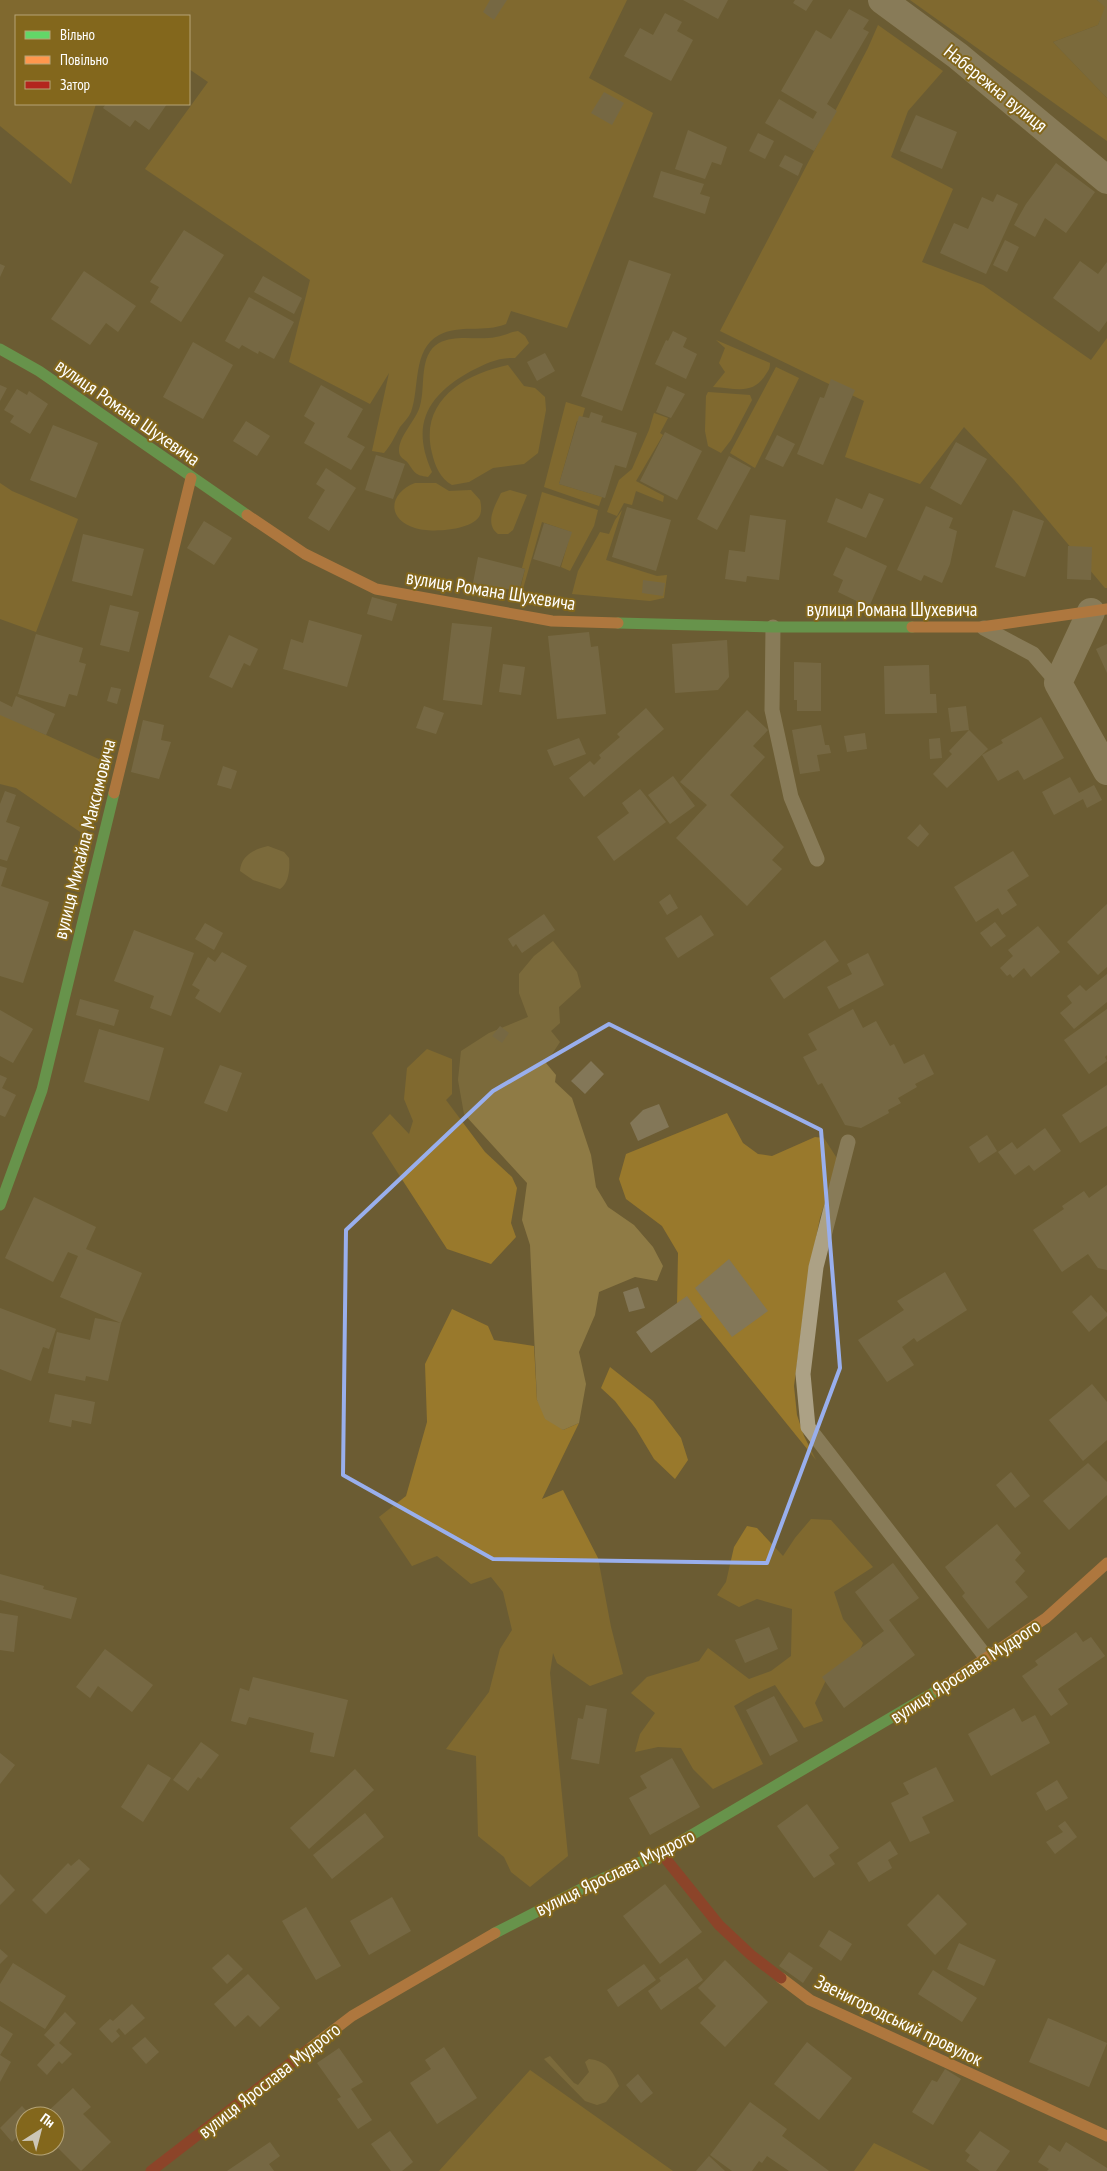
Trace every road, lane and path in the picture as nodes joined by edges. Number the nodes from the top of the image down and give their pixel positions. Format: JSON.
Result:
{"nodes":[{"id":1,"x":882,"y":0,"type":"edge"},
{"id":2,"x":1107,"y":180,"type":"edge"},
{"id":3,"x":0,"y":349,"type":"edge"},
{"id":4,"x":191,"y":478,"type":"junction"},
{"id":5,"x":1099,"y":611,"type":"edge"},
{"id":6,"x":773,"y":627,"type":"junction"},
{"id":7,"x":981,"y":627,"type":"junction"},
{"id":8,"x":1058,"y":683,"type":"junction"},
{"id":9,"x":1107,"y":771,"type":"edge"},
{"id":10,"x":818,"y":859,"type":"dead end"},
{"id":11,"x":848,"y":1142,"type":"dead end"},
{"id":12,"x":0,"y":1205,"type":"edge"},
{"id":13,"x":1107,"y":1563,"type":"edge"},
{"id":14,"x":986,"y":1657,"type":"junction"},
{"id":15,"x":661,"y":1854,"type":"junction"},
{"id":16,"x":1107,"y":2136,"type":"edge"},
{"id":17,"x":151,"y":2171,"type":"edge"}],
"edges":[{"from":1,"to":2,"type":"street","name":"Набережна вулиця"},
{"from":3,"to":4,"type":"street","name":"вулиця Романа Шухевича"},
{"from":4,"to":6,"type":"street","name":"вулиця Романа Шухевича"},
{"from":4,"to":12,"type":"street","name":"вулиця Михайла Максимовича"},
{"from":5,"to":7,"type":"street","name":"вулиця Романа Шухевича"},
{"from":5,"to":8,"type":"street"},
{"from":6,"to":7,"type":"street","name":"вулиця Романа Шухевича"},
{"from":6,"to":10,"type":"lane"},
{"from":7,"to":8,"type":"lane"},
{"from":8,"to":9,"type":"street"},
{"from":11,"to":14,"type":"lane"},
{"from":13,"to":14,"type":"street","name":"вулиця Ярослава Мудрого"},
{"from":14,"to":15,"type":"street","name":"вулиця Ярослава Мудрого"},
{"from":15,"to":16,"type":"street","name":"Звенигородський провулок"},
{"from":15,"to":17,"type":"street","name":"вулиця Ярослава Мудрого"}]}
